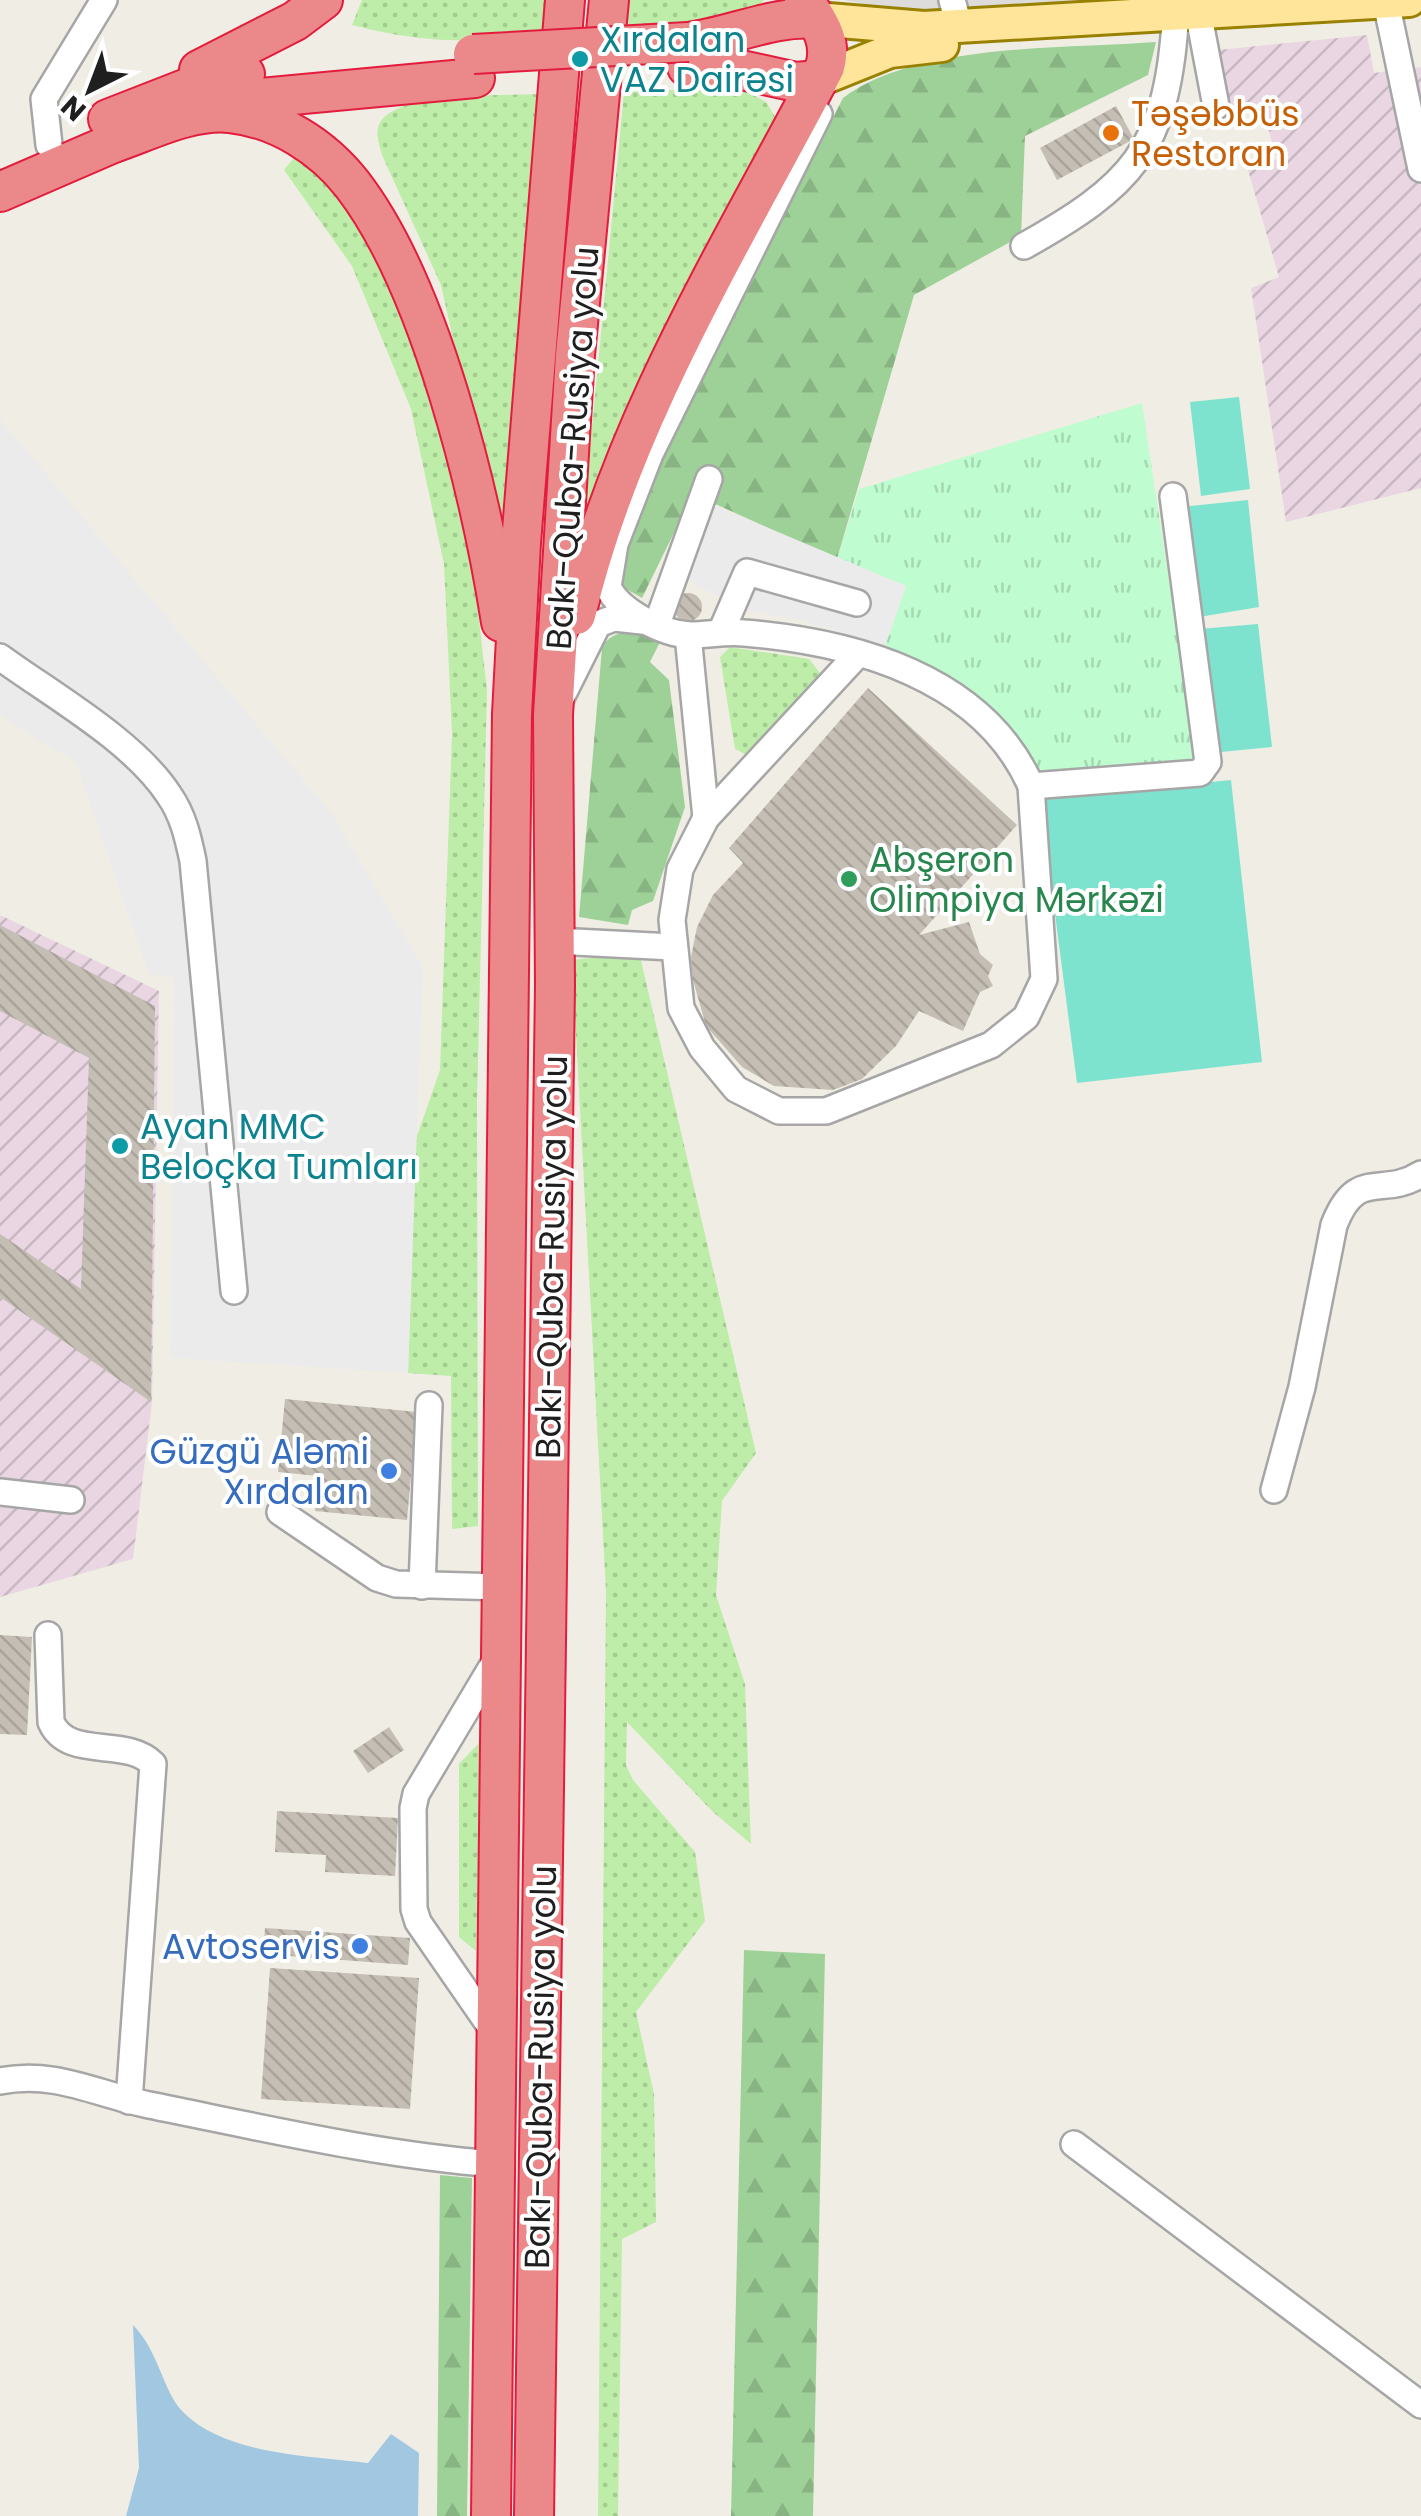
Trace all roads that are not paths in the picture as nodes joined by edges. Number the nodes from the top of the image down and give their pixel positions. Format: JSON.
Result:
{"nodes":[{"id":1,"x":104,"y":0,"type":"edge"},
{"id":2,"x":322,"y":0,"type":"edge"},
{"id":3,"x":565,"y":0,"type":"edge"},
{"id":4,"x":610,"y":0,"type":"edge"},
{"id":5,"x":1398,"y":1,"type":"edge"},
{"id":6,"x":810,"y":9,"type":"edge"},
{"id":7,"x":956,"y":13,"type":"edge"},
{"id":8,"x":1192,"y":14,"type":"edge"},
{"id":9,"x":1107,"y":15,"type":"edge"},
{"id":10,"x":1004,"y":21,"type":"edge"},
{"id":11,"x":687,"y":55,"type":"junction"},
{"id":12,"x":818,"y":80,"type":"junction"},
{"id":13,"x":1216,"y":106,"type":"dead end"},
{"id":14,"x":107,"y":132,"type":"junction"},
{"id":15,"x":49,"y":145,"type":"junction"},
{"id":16,"x":0,"y":165,"type":"edge"},
{"id":17,"x":1421,"y":169,"type":"edge"},
{"id":18,"x":0,"y":192,"type":"edge"},
{"id":19,"x":1024,"y":246,"type":"dead end"},
{"id":20,"x":708,"y":479,"type":"dead end"},
{"id":21,"x":1173,"y":496,"type":"dead end"},
{"id":22,"x":857,"y":603,"type":"dead end"},
{"id":23,"x":656,"y":624,"type":"junction"},
{"id":24,"x":722,"y":632,"type":"junction"},
{"id":25,"x":688,"y":635,"type":"junction"},
{"id":26,"x":858,"y":654,"type":"junction"},
{"id":27,"x":0,"y":657,"type":"edge"},
{"id":28,"x":512,"y":714,"type":"junction"},
{"id":29,"x":553,"y":715,"type":"junction"},
{"id":30,"x":1031,"y":786,"type":"junction"},
{"id":31,"x":706,"y":818,"type":"junction"},
{"id":32,"x":555,"y":941,"type":"junction"},
{"id":33,"x":673,"y":947,"type":"junction"},
{"id":34,"x":1421,"y":1174,"type":"edge"},
{"id":35,"x":234,"y":1291,"type":"dead end"},
{"id":36,"x":429,"y":1405,"type":"dead end"},
{"id":37,"x":1274,"y":1490,"type":"dead end"},
{"id":38,"x":0,"y":1492,"type":"edge"},
{"id":39,"x":70,"y":1500,"type":"dead end"},
{"id":40,"x":280,"y":1512,"type":"dead end"},
{"id":41,"x":422,"y":1586,"type":"junction"},
{"id":42,"x":502,"y":1588,"type":"junction"},
{"id":43,"x":48,"y":1635,"type":"dead end"},
{"id":44,"x":502,"y":1650,"type":"junction"},
{"id":45,"x":497,"y":2037,"type":"junction"},
{"id":46,"x":0,"y":2082,"type":"edge"},
{"id":47,"x":129,"y":2101,"type":"junction"},
{"id":48,"x":1074,"y":2144,"type":"dead end"},
{"id":49,"x":496,"y":2164,"type":"junction"},
{"id":50,"x":1421,"y":2404,"type":"edge"},
{"id":51,"x":491,"y":2516,"type":"edge"},
{"id":52,"x":534,"y":2516,"type":"edge"}],
"edges":[{"from":1,"to":15,"type":"lane"},
{"from":2,"to":14,"type":"highway"},
{"from":3,"to":28,"type":"highway","name":"Bakı-Quba-Rusiya yolu"},
{"from":4,"to":29,"type":"highway","name":"Bakı-Quba-Rusiya yolu"},
{"from":5,"to":8,"type":"main road"},
{"from":5,"to":17,"type":"lane"},
{"from":6,"to":7,"type":"main road"},
{"from":6,"to":11,"type":"highway"},
{"from":6,"to":12,"type":"highway"},
{"from":7,"to":10,"type":"main road"},
{"from":8,"to":9,"type":"main road"},
{"from":8,"to":13,"type":"lane"},
{"from":8,"to":19,"type":"lane"},
{"from":9,"to":10,"type":"main road"},
{"from":10,"to":12,"type":"main road"},
{"from":11,"to":12,"type":"highway"},
{"from":11,"to":14,"type":"highway","bridge":true},
{"from":12,"to":23,"type":"lane"},
{"from":12,"to":29,"type":"highway"},
{"from":14,"to":15,"type":"highway"},
{"from":14,"to":18,"type":"highway"},
{"from":14,"to":28,"type":"highway"},
{"from":15,"to":16,"type":"highway"},
{"from":20,"to":23,"type":"lane"},
{"from":21,"to":30,"type":"lane"},
{"from":22,"to":24,"type":"lane"},
{"from":23,"to":25,"type":"lane"},
{"from":23,"to":29,"type":"lane"},
{"from":24,"to":25,"type":"lane"},
{"from":24,"to":26,"type":"lane"},
{"from":25,"to":31,"type":"lane"},
{"from":26,"to":30,"type":"lane"},
{"from":26,"to":31,"type":"lane"},
{"from":27,"to":35,"type":"lane"},
{"from":28,"to":42,"type":"highway","name":"Bakı-Quba-Rusiya yolu"},
{"from":29,"to":32,"type":"highway","name":"Bakı-Quba-Rusiya yolu"},
{"from":30,"to":33,"type":"lane"},
{"from":31,"to":33,"type":"lane"},
{"from":32,"to":33,"type":"lane"},
{"from":32,"to":52,"type":"highway","name":"Bakı-Quba-Rusiya yolu"},
{"from":34,"to":37,"type":"lane"},
{"from":36,"to":41,"type":"lane"},
{"from":38,"to":39,"type":"lane"},
{"from":40,"to":41,"type":"lane"},
{"from":41,"to":42,"type":"lane"},
{"from":42,"to":44,"type":"highway","name":"Bakı-Quba-Rusiya yolu"},
{"from":43,"to":47,"type":"lane"},
{"from":44,"to":45,"type":"highway","name":"Bakı-Quba-Rusiya yolu"},
{"from":44,"to":45,"type":"lane"},
{"from":45,"to":49,"type":"highway","name":"Bakı-Quba-Rusiya yolu"},
{"from":46,"to":47,"type":"lane"},
{"from":47,"to":49,"type":"lane"},
{"from":48,"to":50,"type":"lane"},
{"from":49,"to":51,"type":"highway","name":"Bakı-Quba-Rusiya yolu"}]}
